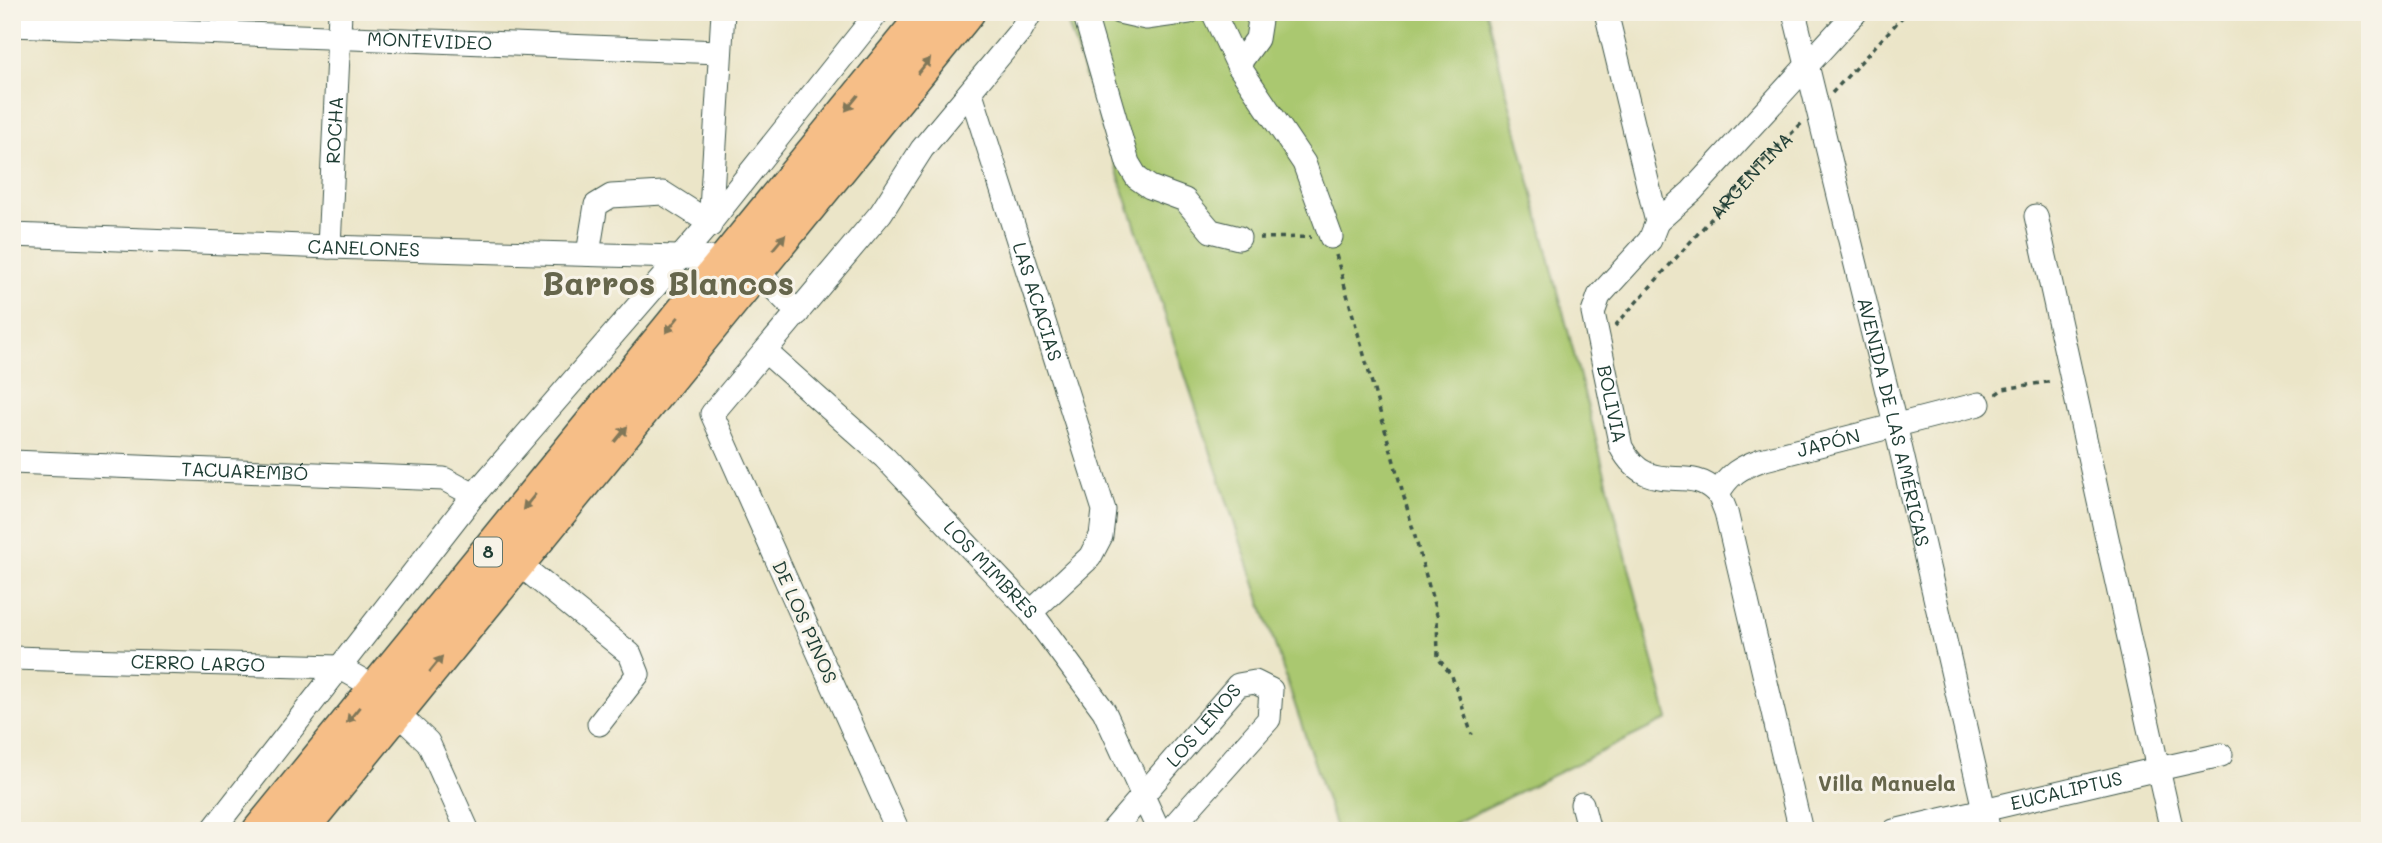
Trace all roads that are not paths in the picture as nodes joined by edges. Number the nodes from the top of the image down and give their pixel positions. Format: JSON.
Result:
{"nodes":[{"id":1,"x":341,"y":12,"type":"edge"},
{"id":2,"x":723,"y":12,"type":"edge"},
{"id":3,"x":927,"y":12,"type":"edge"},
{"id":4,"x":968,"y":12,"type":"edge"},
{"id":5,"x":1031,"y":12,"type":"edge"},
{"id":6,"x":1084,"y":12,"type":"edge"},
{"id":7,"x":1119,"y":12,"type":"edge"},
{"id":8,"x":1189,"y":12,"type":"edge"},
{"id":9,"x":1254,"y":12,"type":"edge"},
{"id":10,"x":1606,"y":12,"type":"edge"},
{"id":11,"x":1794,"y":12,"type":"edge"},
{"id":12,"x":1856,"y":12,"type":"edge"},
{"id":13,"x":1217,"y":13,"type":"edge"},
{"id":14,"x":874,"y":17,"type":"edge"},
{"id":15,"x":12,"y":25,"type":"edge"},
{"id":16,"x":340,"y":38,"type":"junction"},
{"id":17,"x":900,"y":45,"type":"junction"},
{"id":18,"x":720,"y":52,"type":"junction"},
{"id":19,"x":1806,"y":64,"type":"junction"},
{"id":20,"x":1238,"y":65,"type":"junction"},
{"id":21,"x":971,"y":93,"type":"junction"},
{"id":22,"x":788,"y":123,"type":"junction"},
{"id":23,"x":816,"y":147,"type":"junction"},
{"id":24,"x":2036,"y":216,"type":"dead end"},
{"id":25,"x":1657,"y":222,"type":"junction"},
{"id":26,"x":710,"y":223,"type":"junction"},
{"id":27,"x":12,"y":234,"type":"edge"},
{"id":28,"x":1239,"y":237,"type":"road end"},
{"id":29,"x":1331,"y":237,"type":"road end"},
{"id":30,"x":329,"y":247,"type":"junction"},
{"id":31,"x":588,"y":254,"type":"junction"},
{"id":32,"x":680,"y":257,"type":"junction"},
{"id":33,"x":730,"y":274,"type":"junction"},
{"id":34,"x":798,"y":313,"type":"junction"},
{"id":35,"x":766,"y":352,"type":"junction"},
{"id":36,"x":1979,"y":404,"type":"road end"},
{"id":37,"x":1895,"y":424,"type":"junction"},
{"id":38,"x":12,"y":462,"type":"edge"},
{"id":39,"x":1718,"y":494,"type":"junction"},
{"id":40,"x":474,"y":495,"type":"junction"},
{"id":41,"x":518,"y":563,"type":"junction"},
{"id":42,"x":1031,"y":612,"type":"junction"},
{"id":43,"x":12,"y":658,"type":"edge"},
{"id":44,"x":339,"y":667,"type":"junction"},
{"id":45,"x":386,"y":700,"type":"junction"},
{"id":46,"x":599,"y":724,"type":"dead end"},
{"id":47,"x":2221,"y":755,"type":"dead end"},
{"id":48,"x":2158,"y":769,"type":"junction"},
{"id":49,"x":1144,"y":795,"type":"junction"},
{"id":50,"x":1582,"y":804,"type":"dead end"},
{"id":51,"x":1986,"y":820,"type":"edge"},
{"id":52,"x":212,"y":831,"type":"edge"},
{"id":53,"x":259,"y":831,"type":"edge"},
{"id":54,"x":300,"y":831,"type":"edge"},
{"id":55,"x":468,"y":831,"type":"edge"},
{"id":56,"x":898,"y":831,"type":"edge"},
{"id":57,"x":1112,"y":831,"type":"edge"},
{"id":58,"x":1159,"y":831,"type":"edge"},
{"id":59,"x":1169,"y":831,"type":"edge"},
{"id":60,"x":1590,"y":831,"type":"edge"},
{"id":61,"x":1801,"y":831,"type":"edge"},
{"id":62,"x":1894,"y":831,"type":"edge"},
{"id":63,"x":2172,"y":831,"type":"edge"}],
"edges":[{"from":1,"to":16,"type":"street","name":"ROCHA"},
{"from":2,"to":18,"type":"street"},
{"from":3,"to":17,"type":"highway","number":"8"},
{"from":33,"to":4,"type":"highway","number":"8","one_way":true},
{"from":5,"to":21,"type":"street"},
{"from":6,"to":28,"type":"street"},
{"from":7,"to":8,"type":"street"},
{"from":9,"to":20,"type":"street"},
{"from":10,"to":25,"type":"street"},
{"from":11,"to":19,"type":"street","name":"AVENIDA DE LAS AMÉRICAS"},
{"from":12,"to":19,"type":"street","name":"ARGENTINA"},
{"from":13,"to":20,"type":"street"},
{"from":14,"to":17,"type":"street"},
{"from":14,"to":22,"type":"street"},
{"from":15,"to":16,"type":"street","name":"MONTEVIDEO"},
{"from":16,"to":18,"type":"street","name":"MONTEVIDEO"},
{"from":16,"to":30,"type":"street","name":"ROCHA"},
{"from":17,"to":23,"type":"highway","number":"8","one_way":true},
{"from":18,"to":26,"type":"street"},
{"from":19,"to":25,"type":"street","name":"ARGENTINA"},
{"from":19,"to":37,"type":"street","name":"AVENIDA DE LAS AMÉRICAS"},
{"from":20,"to":29,"type":"street"},
{"from":21,"to":34,"type":"street"},
{"from":21,"to":42,"type":"street","name":"LAS ACACIAS"},
{"from":22,"to":23,"type":"street"},
{"from":22,"to":26,"type":"street"},
{"from":23,"to":33,"type":"highway","number":"8"},
{"from":24,"to":48,"type":"street"},
{"from":25,"to":39,"type":"street","name":"BOLIVIA"},
{"from":26,"to":31,"type":"street"},
{"from":26,"to":32,"type":"street"},
{"from":26,"to":33,"type":"street"},
{"from":27,"to":30,"type":"street","name":"CANELONES"},
{"from":30,"to":31,"type":"street","name":"CANELONES"},
{"from":31,"to":32,"type":"street","name":"CANELONES"},
{"from":32,"to":33,"type":"street","name":"CANELONES"},
{"from":32,"to":40,"type":"street"},
{"from":33,"to":34,"type":"street"},
{"from":41,"to":33,"type":"highway","number":"8","one_way":true},
{"from":33,"to":45,"type":"highway","number":"8","one_way":true},
{"from":34,"to":35,"type":"street"},
{"from":35,"to":42,"type":"street","name":"LOS MIMBRES"},
{"from":35,"to":56,"type":"street","name":"DE LOS PINOS"},
{"from":36,"to":37,"type":"street","name":"JAPÓN"},
{"from":37,"to":39,"type":"street","name":"JAPÓN"},
{"from":37,"to":51,"type":"street","name":"AVENIDA DE LAS AMÉRICAS"},
{"from":38,"to":40,"type":"street","name":"TACUAREMBÓ"},
{"from":39,"to":61,"type":"street"},
{"from":40,"to":44,"type":"street"},
{"from":45,"to":41,"type":"highway","number":"8","one_way":true},
{"from":41,"to":46,"type":"street"},
{"from":42,"to":49,"type":"street","name":"LOS MIMBRES"},
{"from":43,"to":44,"type":"street","name":"CERRO LARGO"},
{"from":44,"to":45,"type":"street","name":"CERRO LARGO"},
{"from":44,"to":52,"type":"street"},
{"from":45,"to":53,"type":"highway","number":"8","one_way":true},
{"from":45,"to":54,"type":"highway","number":"8"},
{"from":45,"to":55,"type":"street","name":"CERRO LARGO"},
{"from":47,"to":48,"type":"street","name":"EUCALIPTUS"},
{"from":48,"to":51,"type":"street","name":"EUCALIPTUS"},
{"from":48,"to":63,"type":"street"},
{"from":49,"to":57,"type":"street","name":"LOS LEÑOS"},
{"from":49,"to":58,"type":"street","name":"LOS MIMBRES"},
{"from":49,"to":59,"type":"street","name":"LOS LEÑOS"},
{"from":50,"to":60,"type":"street"},
{"from":51,"to":62,"type":"street","name":"EUCALIPTUS"}]}
